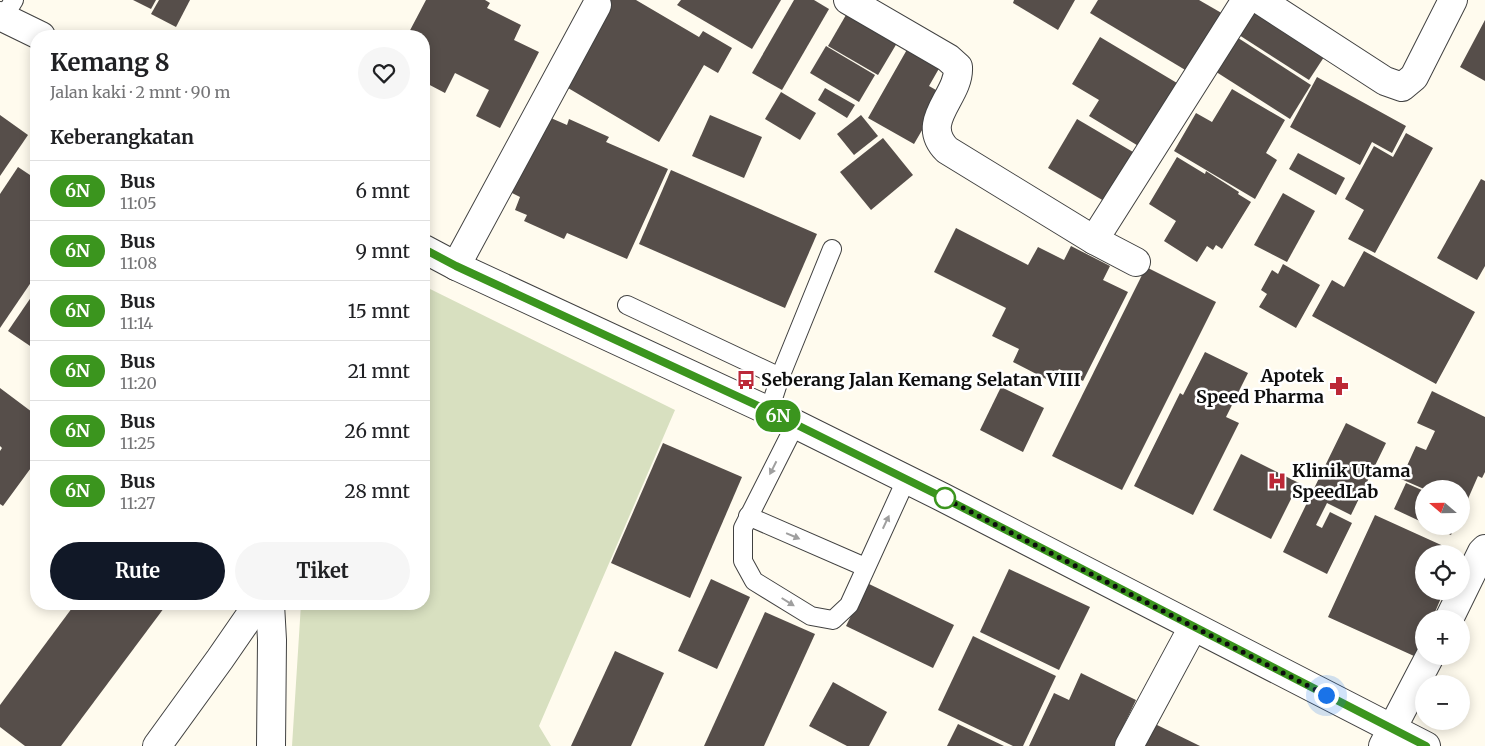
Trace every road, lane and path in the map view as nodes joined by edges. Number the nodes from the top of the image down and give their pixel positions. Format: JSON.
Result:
{"nodes":[{"id":1,"x":848,"y":0,"type":"edge"},
{"id":2,"x":1246,"y":0,"type":"edge"},
{"id":3,"x":1260,"y":0,"type":"edge"},
{"id":4,"x":1453,"y":0,"type":"edge"},
{"id":5,"x":597,"y":5,"type":"dead end"},
{"id":6,"x":6,"y":11,"type":"edge"},
{"id":7,"x":32,"y":30,"type":"edge"},
{"id":8,"x":1094,"y":240,"type":"junction"},
{"id":9,"x":832,"y":250,"type":"dead end"},
{"id":10,"x":430,"y":252,"type":"edge"},
{"id":11,"x":1136,"y":262,"type":"dead end"},
{"id":12,"x":456,"y":266,"type":"junction"},
{"id":13,"x":627,"y":305,"type":"dead end"},
{"id":14,"x":780,"y":377,"type":"junction"},
{"id":15,"x":769,"y":411,"type":"junction"},
{"id":16,"x":795,"y":425,"type":"junction"},
{"id":17,"x":906,"y":480,"type":"junction"},
{"id":18,"x":748,"y":516,"type":"junction"},
{"id":19,"x":1485,"y":549,"type":"edge"},
{"id":20,"x":865,"y":567,"type":"junction"},
{"id":21,"x":254,"y":610,"type":"edge"},
{"id":22,"x":270,"y":610,"type":"edge"},
{"id":23,"x":1453,"y":610,"type":"edge"},
{"id":24,"x":1193,"y":627,"type":"junction"},
{"id":25,"x":1425,"y":665,"type":"edge"},
{"id":26,"x":1387,"y":737,"type":"edge"},
{"id":27,"x":157,"y":746,"type":"edge"},
{"id":28,"x":271,"y":746,"type":"edge"},
{"id":29,"x":1129,"y":746,"type":"edge"},
{"id":30,"x":1426,"y":746,"type":"edge"}],
"edges":[{"from":1,"to":8,"type":"street"},
{"from":2,"to":8,"type":"street"},
{"from":3,"to":4,"type":"street"},
{"from":5,"to":12,"type":"street"},
{"from":6,"to":7,"type":"street"},
{"from":8,"to":11,"type":"street"},
{"from":9,"to":14,"type":"lane"},
{"from":10,"to":12,"type":"street"},
{"from":12,"to":15,"type":"street"},
{"from":13,"to":14,"type":"lane"},
{"from":14,"to":15,"type":"lane"},
{"from":15,"to":16,"type":"street"},
{"from":16,"to":17,"type":"street"},
{"from":16,"to":18,"type":"lane","one_way":true},
{"from":20,"to":17,"type":"lane","one_way":true},
{"from":17,"to":24,"type":"street"},
{"from":18,"to":20,"type":"lane","one_way":true},
{"from":18,"to":20,"type":"lane","one_way":true},
{"from":19,"to":23,"type":"street"},
{"from":21,"to":27,"type":"street"},
{"from":22,"to":28,"type":"street"},
{"from":24,"to":26,"type":"street"},
{"from":24,"to":29,"type":"street"},
{"from":25,"to":26,"type":"street"},
{"from":26,"to":30,"type":"street"}]}
